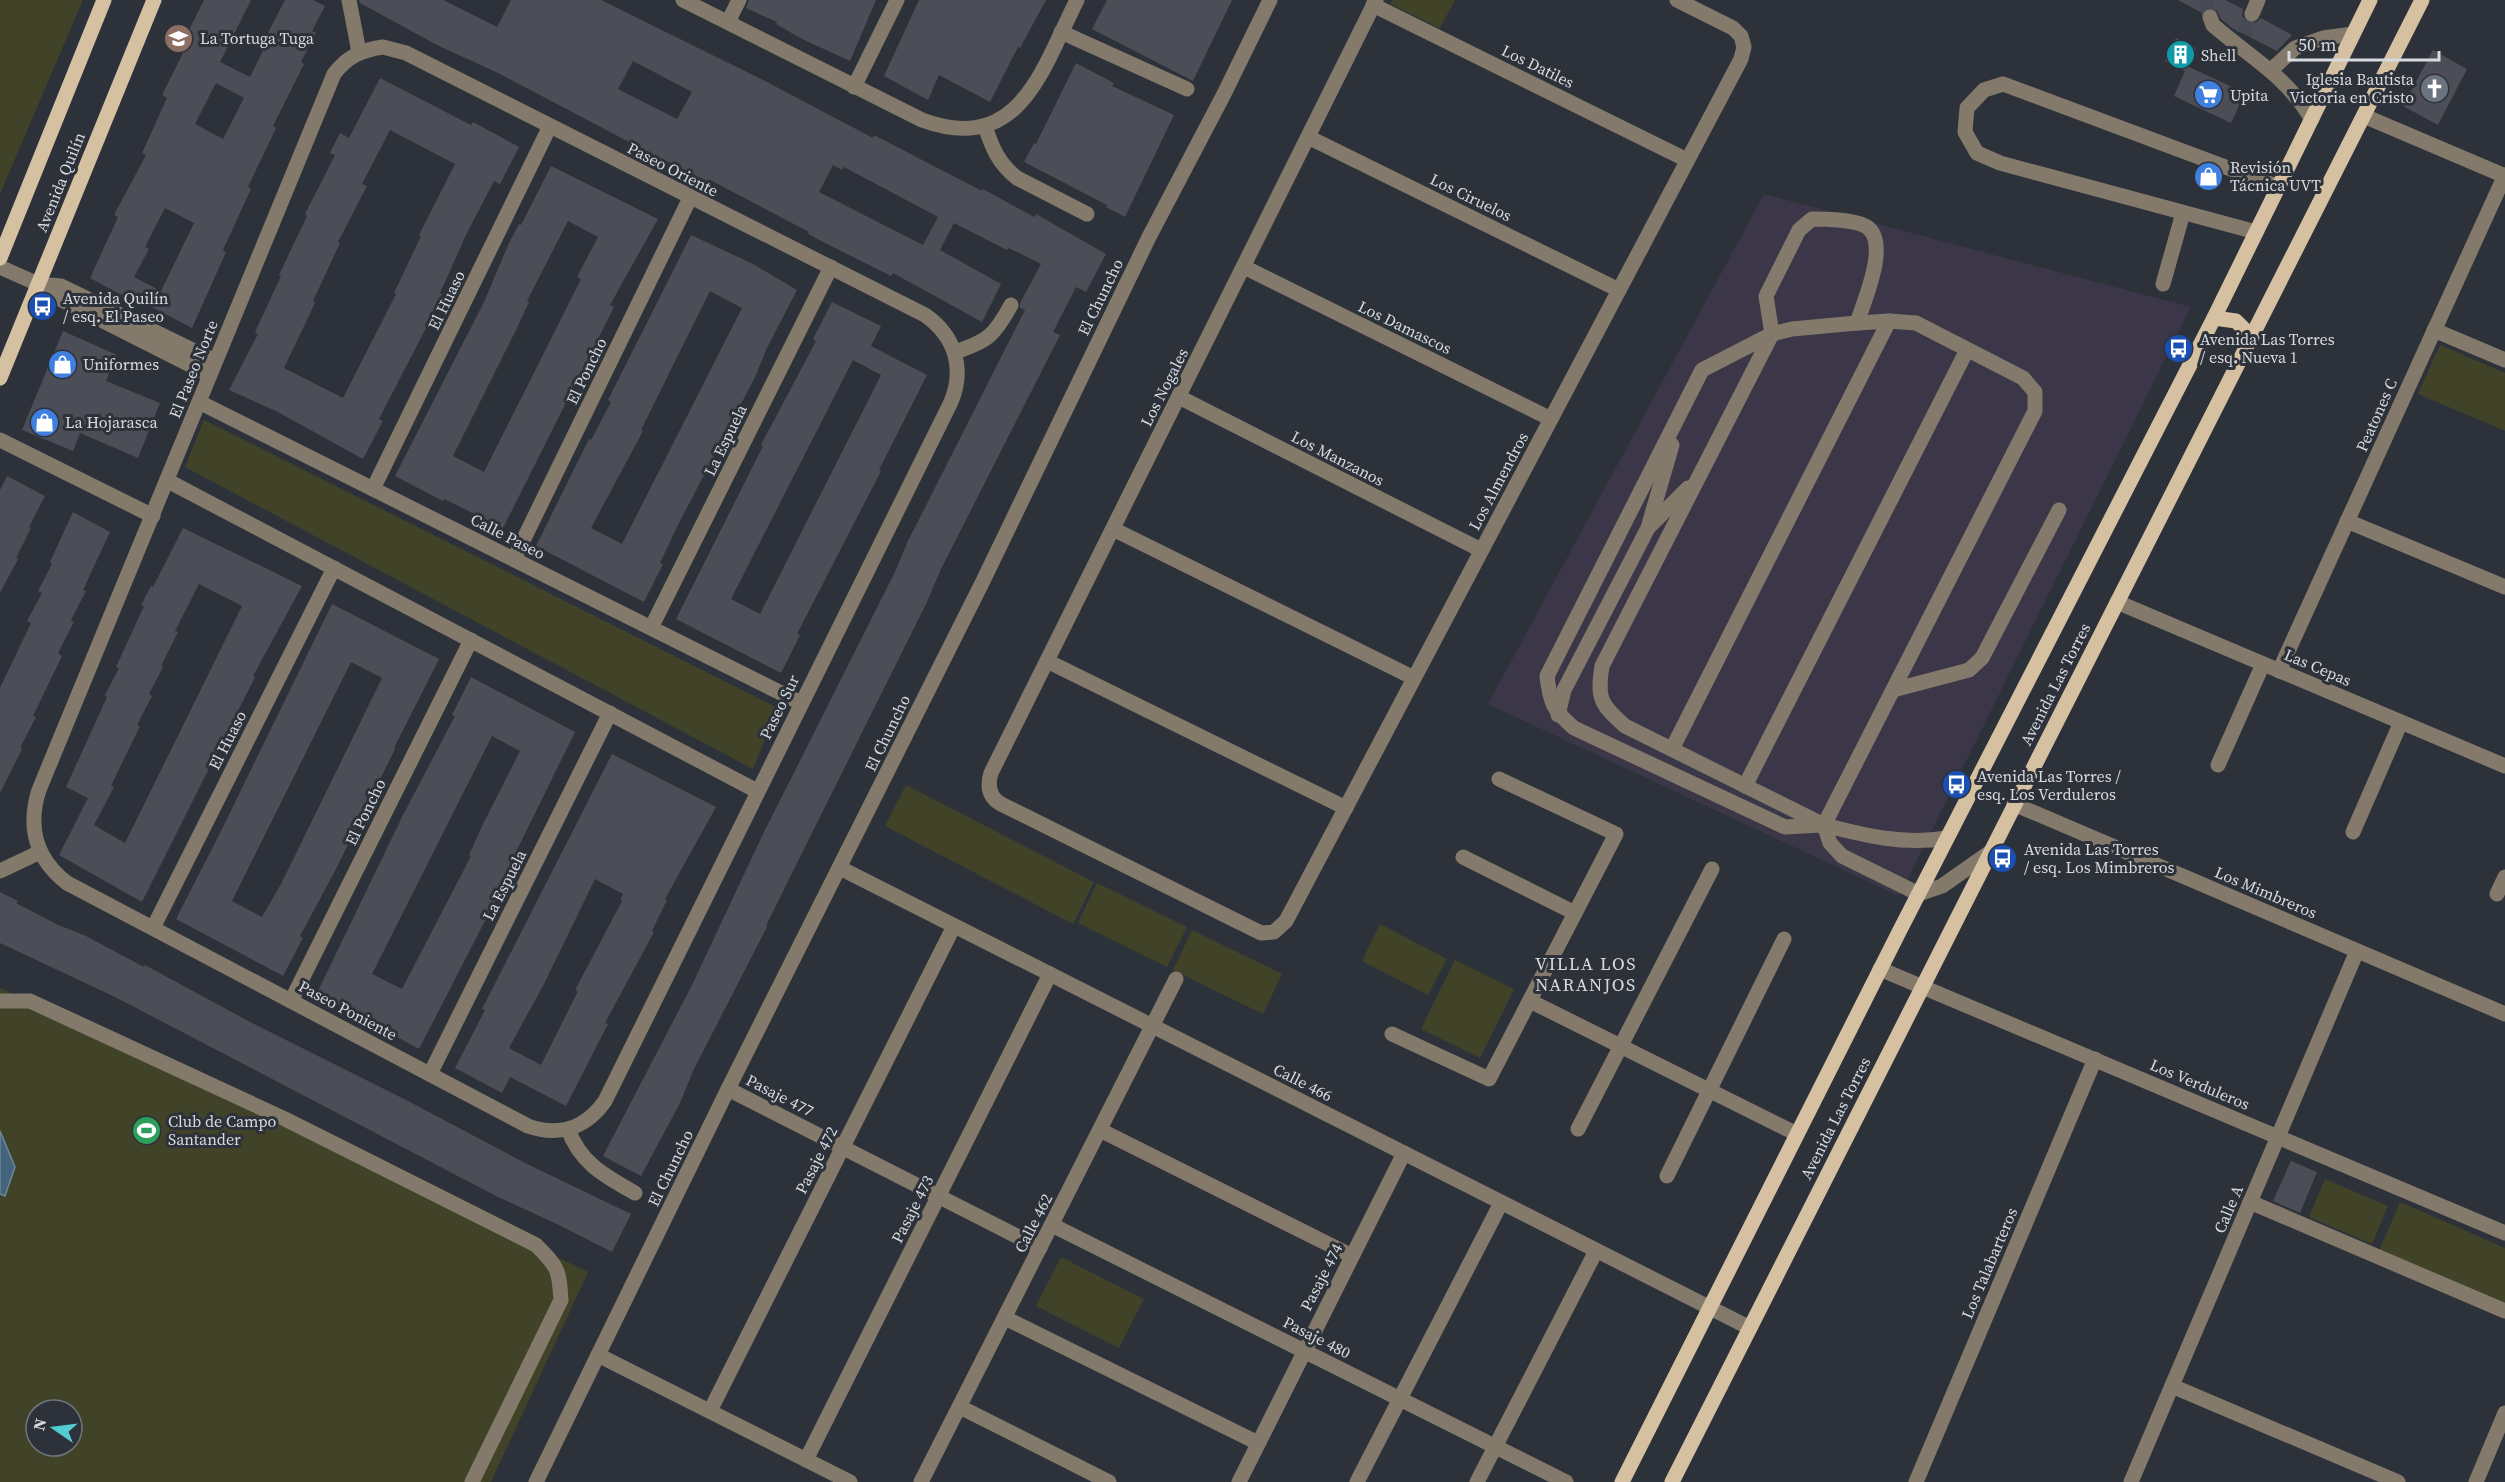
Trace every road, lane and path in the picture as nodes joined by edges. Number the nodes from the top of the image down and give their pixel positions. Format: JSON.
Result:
{"nodes":[{"id":1,"x":104,"y":0,"type":"edge"},
{"id":2,"x":154,"y":0,"type":"edge"},
{"id":3,"x":349,"y":0,"type":"edge"},
{"id":4,"x":683,"y":0,"type":"edge"},
{"id":5,"x":739,"y":0,"type":"edge"},
{"id":6,"x":897,"y":0,"type":"edge"},
{"id":7,"x":1077,"y":0,"type":"edge"},
{"id":8,"x":1270,"y":0,"type":"edge"},
{"id":9,"x":1677,"y":0,"type":"edge"},
{"id":10,"x":2370,"y":0,"type":"edge"},
{"id":11,"x":2422,"y":0,"type":"edge"},
{"id":12,"x":1375,"y":3,"type":"edge"},
{"id":13,"x":2210,"y":17,"type":"tunnel mouth"},
{"id":14,"x":728,"y":22,"type":"junction"},
{"id":15,"x":1061,"y":32,"type":"junction"},
{"id":16,"x":2353,"y":34,"type":"junction"},
{"id":17,"x":359,"y":52,"type":"junction"},
{"id":18,"x":2271,"y":69,"type":"junction"},
{"id":19,"x":854,"y":87,"type":"junction"},
{"id":20,"x":1187,"y":89,"type":"dead end"},
{"id":21,"x":2364,"y":116,"type":"junction"},
{"id":22,"x":2312,"y":119,"type":"junction"},
{"id":23,"x":550,"y":126,"type":"junction"},
{"id":24,"x":985,"y":126,"type":"junction"},
{"id":25,"x":1308,"y":137,"type":"junction"},
{"id":26,"x":1687,"y":160,"type":"junction"},
{"id":27,"x":2505,"y":175,"type":"edge"},
{"id":28,"x":2279,"y":187,"type":"junction"},
{"id":29,"x":690,"y":198,"type":"junction"},
{"id":30,"x":2182,"y":213,"type":"junction"},
{"id":31,"x":1088,"y":214,"type":"dead end"},
{"id":32,"x":2256,"y":232,"type":"junction"},
{"id":33,"x":0,"y":258,"type":"edge"},
{"id":34,"x":0,"y":267,"type":"edge"},
{"id":35,"x":831,"y":267,"type":"junction"},
{"id":36,"x":1244,"y":267,"type":"junction"},
{"id":37,"x":38,"y":284,"type":"junction"},
{"id":38,"x":2163,"y":284,"type":"dead end"},
{"id":39,"x":1619,"y":290,"type":"junction"},
{"id":40,"x":1011,"y":305,"type":"dead end"},
{"id":41,"x":2214,"y":318,"type":"junction"},
{"id":42,"x":1889,"y":321,"type":"junction"},
{"id":43,"x":1857,"y":323,"type":"junction"},
{"id":44,"x":2434,"y":330,"type":"junction"},
{"id":45,"x":1772,"y":334,"type":"junction"},
{"id":46,"x":2252,"y":337,"type":"junction"},
{"id":47,"x":1968,"y":350,"type":"junction"},
{"id":48,"x":955,"y":352,"type":"junction"},
{"id":49,"x":2505,"y":360,"type":"edge"},
{"id":50,"x":213,"y":368,"type":"junction"},
{"id":51,"x":0,"y":378,"type":"edge"},
{"id":52,"x":1179,"y":397,"type":"junction"},
{"id":53,"x":199,"y":402,"type":"junction"},
{"id":54,"x":1682,"y":410,"type":"junction"},
{"id":55,"x":1551,"y":418,"type":"junction"},
{"id":56,"x":0,"y":440,"type":"edge"},
{"id":57,"x":1698,"y":477,"type":"junction"},
{"id":58,"x":168,"y":481,"type":"junction"},
{"id":59,"x":374,"y":489,"type":"junction"},
{"id":60,"x":2059,"y":510,"type":"dead end"},
{"id":61,"x":153,"y":516,"type":"junction"},
{"id":62,"x":2347,"y":521,"type":"junction"},
{"id":63,"x":1647,"y":528,"type":"junction"},
{"id":64,"x":1113,"y":529,"type":"junction"},
{"id":65,"x":1482,"y":550,"type":"junction"},
{"id":66,"x":514,"y":560,"type":"junction"},
{"id":67,"x":334,"y":568,"type":"junction"},
{"id":68,"x":2505,"y":587,"type":"edge"},
{"id":69,"x":2117,"y":602,"type":"junction"},
{"id":70,"x":651,"y":628,"type":"junction"},
{"id":71,"x":471,"y":640,"type":"junction"},
{"id":72,"x":1047,"y":661,"type":"junction"},
{"id":73,"x":2263,"y":664,"type":"junction"},
{"id":74,"x":2279,"y":670,"type":"junction"},
{"id":75,"x":1414,"y":678,"type":"junction"},
{"id":76,"x":1893,"y":690,"type":"junction"},
{"id":77,"x":801,"y":703,"type":"junction"},
{"id":78,"x":610,"y":713,"type":"junction"},
{"id":79,"x":1558,"y":715,"type":"junction"},
{"id":80,"x":2401,"y":722,"type":"junction"},
{"id":81,"x":1672,"y":749,"type":"junction"},
{"id":82,"x":2218,"y":765,"type":"dead end"},
{"id":83,"x":2505,"y":766,"type":"edge"},
{"id":84,"x":1499,"y":779,"type":"dead end"},
{"id":85,"x":1745,"y":786,"type":"junction"},
{"id":86,"x":757,"y":791,"type":"junction"},
{"id":87,"x":2013,"y":804,"type":"junction"},
{"id":88,"x":1346,"y":808,"type":"junction"},
{"id":89,"x":1824,"y":825,"type":"junction"},
{"id":90,"x":2353,"y":832,"type":"dead end"},
{"id":91,"x":1947,"y":838,"type":"junction"},
{"id":92,"x":40,"y":852,"type":"junction"},
{"id":93,"x":1989,"y":854,"type":"junction"},
{"id":94,"x":1463,"y":857,"type":"dead end"},
{"id":95,"x":840,"y":868,"type":"junction"},
{"id":96,"x":1712,"y":869,"type":"dead end"},
{"id":97,"x":0,"y":871,"type":"edge"},
{"id":98,"x":2505,"y":877,"type":"edge"},
{"id":99,"x":1919,"y":894,"type":"junction"},
{"id":100,"x":2497,"y":894,"type":"dead end"},
{"id":101,"x":1575,"y":913,"type":"junction"},
{"id":102,"x":954,"y":926,"type":"junction"},
{"id":103,"x":153,"y":928,"type":"junction"},
{"id":104,"x":1274,"y":932,"type":"joint"},
{"id":105,"x":1784,"y":939,"type":"dead end"},
{"id":106,"x":2357,"y":951,"type":"junction"},
{"id":107,"x":1881,"y":969,"type":"junction"},
{"id":108,"x":1050,"y":974,"type":"junction"},
{"id":109,"x":1176,"y":979,"type":"dead end"},
{"id":110,"x":1922,"y":986,"type":"junction"},
{"id":111,"x":291,"y":1000,"type":"junction"},
{"id":112,"x":0,"y":1001,"type":"edge"},
{"id":113,"x":1530,"y":1001,"type":"junction"},
{"id":114,"x":2505,"y":1014,"type":"edge"},
{"id":115,"x":1152,"y":1026,"type":"junction"},
{"id":116,"x":1392,"y":1034,"type":"dead end"},
{"id":117,"x":1620,"y":1046,"type":"junction"},
{"id":118,"x":2095,"y":1059,"type":"junction"},
{"id":119,"x":430,"y":1074,"type":"junction"},
{"id":120,"x":728,"y":1089,"type":"junction"},
{"id":121,"x":1708,"y":1090,"type":"junction"},
{"id":122,"x":1578,"y":1129,"type":"dead end"},
{"id":123,"x":568,"y":1130,"type":"junction"},
{"id":124,"x":1100,"y":1130,"type":"junction"},
{"id":125,"x":1797,"y":1134,"type":"junction"},
{"id":126,"x":2278,"y":1136,"type":"junction"},
{"id":127,"x":843,"y":1147,"type":"junction"},
{"id":128,"x":1404,"y":1153,"type":"junction"},
{"id":129,"x":1667,"y":1176,"type":"dead end"},
{"id":130,"x":635,"y":1192,"type":"dead end"},
{"id":131,"x":938,"y":1196,"type":"junction"},
{"id":132,"x":2250,"y":1202,"type":"junction"},
{"id":133,"x":1501,"y":1203,"type":"junction"},
{"id":134,"x":1052,"y":1225,"type":"junction"},
{"id":135,"x":2505,"y":1233,"type":"edge"},
{"id":136,"x":1040,"y":1248,"type":"junction"},
{"id":137,"x":1596,"y":1251,"type":"junction"},
{"id":138,"x":1352,"y":1256,"type":"junction"},
{"id":139,"x":1710,"y":1308,"type":"junction"},
{"id":140,"x":2505,"y":1311,"type":"edge"},
{"id":141,"x":1005,"y":1318,"type":"junction"},
{"id":142,"x":1750,"y":1328,"type":"junction"},
{"id":143,"x":1304,"y":1351,"type":"junction"},
{"id":144,"x":598,"y":1355,"type":"junction"},
{"id":145,"x":2172,"y":1386,"type":"junction"},
{"id":146,"x":1400,"y":1399,"type":"junction"},
{"id":147,"x":960,"y":1407,"type":"junction"},
{"id":148,"x":710,"y":1412,"type":"junction"},
{"id":149,"x":2505,"y":1413,"type":"edge"},
{"id":150,"x":1258,"y":1443,"type":"junction"},
{"id":151,"x":1496,"y":1447,"type":"junction"},
{"id":152,"x":806,"y":1460,"type":"junction"},
{"id":153,"x":472,"y":1482,"type":"edge"},
{"id":154,"x":536,"y":1482,"type":"edge"},
{"id":155,"x":850,"y":1482,"type":"edge"},
{"id":156,"x":921,"y":1482,"type":"edge"},
{"id":157,"x":1109,"y":1482,"type":"edge"},
{"id":158,"x":1239,"y":1482,"type":"edge"},
{"id":159,"x":1357,"y":1482,"type":"edge"},
{"id":160,"x":1478,"y":1482,"type":"edge"},
{"id":161,"x":1566,"y":1482,"type":"edge"},
{"id":162,"x":1622,"y":1482,"type":"edge"},
{"id":163,"x":1672,"y":1482,"type":"edge"},
{"id":164,"x":1916,"y":1482,"type":"edge"},
{"id":165,"x":2131,"y":1482,"type":"edge"},
{"id":166,"x":2398,"y":1482,"type":"edge"},
{"id":167,"x":2475,"y":1482,"type":"edge"}],
"edges":[{"from":1,"to":33,"type":"main road","name":"Avenida Quilín"},
{"from":2,"to":37,"type":"main road","name":"Avenida Quilín"},
{"from":3,"to":17,"type":"street"},
{"from":4,"to":14,"type":"street"},
{"from":5,"to":14,"type":"street"},
{"from":6,"to":19,"type":"street"},
{"from":7,"to":15,"type":"street"},
{"from":8,"to":95,"type":"street","name":"El Chuncho"},
{"from":9,"to":26,"type":"street","name":"Los Almendros"},
{"from":10,"to":16,"type":"main road","name":"Avenida Las Torres"},
{"from":11,"to":21,"type":"main road","name":"Avenida Las Torres"},
{"from":12,"to":25,"type":"street","name":"Los Nogales"},
{"from":12,"to":26,"type":"street","name":"Los Datiles"},
{"from":13,"to":18,"type":"street"},
{"from":14,"to":19,"type":"street"},
{"from":15,"to":20,"type":"street"},
{"from":15,"to":24,"type":"street"},
{"from":16,"to":18,"type":"street"},
{"from":16,"to":22,"type":"main road","name":"Avenida Las Torres"},
{"from":17,"to":23,"type":"street","name":"Paseo Oriente"},
{"from":17,"to":50,"type":"street","name":"El Paseo Norte"},
{"from":18,"to":22,"type":"street"},
{"from":19,"to":24,"type":"street"},
{"from":21,"to":27,"type":"street"},
{"from":21,"to":46,"type":"main road","name":"Avenida Las Torres"},
{"from":22,"to":28,"type":"main road","name":"Avenida Las Torres"},
{"from":23,"to":29,"type":"street","name":"Paseo Oriente"},
{"from":23,"to":59,"type":"street","name":"El Huaso"},
{"from":24,"to":31,"type":"street"},
{"from":25,"to":36,"type":"street","name":"Los Nogales"},
{"from":25,"to":39,"type":"street","name":"Los Ciruelos"},
{"from":26,"to":39,"type":"street","name":"Los Almendros"},
{"from":27,"to":44,"type":"street","name":"Peatones C"},
{"from":28,"to":30,"type":"street"},
{"from":28,"to":32,"type":"main road","name":"Avenida Las Torres"},
{"from":29,"to":35,"type":"street","name":"Paseo Oriente"},
{"from":29,"to":66,"type":"street","name":"El Poncho"},
{"from":30,"to":32,"type":"street"},
{"from":30,"to":38,"type":"street"},
{"from":32,"to":41,"type":"main road","name":"Avenida Las Torres"},
{"from":34,"to":37,"type":"street"},
{"from":35,"to":48,"type":"street","name":"Paseo Oriente"},
{"from":35,"to":70,"type":"street","name":"La Espuela"},
{"from":36,"to":52,"type":"street","name":"Los Nogales"},
{"from":36,"to":55,"type":"street","name":"Los Damascos"},
{"from":37,"to":50,"type":"street"},
{"from":37,"to":51,"type":"main road","name":"Avenida Quilín"},
{"from":39,"to":55,"type":"street","name":"Los Almendros"},
{"from":40,"to":48,"type":"street"},
{"from":41,"to":46,"type":"main road"},
{"from":41,"to":91,"type":"main road","name":"Avenida Las Torres"},
{"from":42,"to":43,"type":"street"},
{"from":42,"to":47,"type":"street"},
{"from":42,"to":81,"type":"street"},
{"from":43,"to":45,"type":"street"},
{"from":43,"to":45,"type":"street"},
{"from":44,"to":49,"type":"street"},
{"from":44,"to":62,"type":"street","name":"Peatones C"},
{"from":45,"to":54,"type":"street"},
{"from":45,"to":57,"type":"street"},
{"from":46,"to":69,"type":"main road","name":"Avenida Las Torres"},
{"from":47,"to":76,"type":"street"},
{"from":47,"to":85,"type":"street"},
{"from":48,"to":77,"type":"street","name":"Paseo Sur"},
{"from":50,"to":53,"type":"street","name":"El Paseo Norte"},
{"from":52,"to":64,"type":"street","name":"Los Nogales"},
{"from":52,"to":65,"type":"street","name":"Los Manzanos"},
{"from":53,"to":58,"type":"street","name":"El Paseo Norte"},
{"from":53,"to":59,"type":"street","name":"Calle Paseo"},
{"from":54,"to":63,"type":"street"},
{"from":54,"to":79,"type":"street"},
{"from":55,"to":65,"type":"street","name":"Los Almendros"},
{"from":56,"to":61,"type":"street"},
{"from":57,"to":63,"type":"street"},
{"from":57,"to":81,"type":"street"},
{"from":58,"to":61,"type":"street","name":"El Paseo Norte"},
{"from":58,"to":67,"type":"street"},
{"from":59,"to":66,"type":"street","name":"Calle Paseo"},
{"from":60,"to":76,"type":"street"},
{"from":61,"to":92,"type":"street","name":"El Paseo Norte"},
{"from":62,"to":68,"type":"street"},
{"from":62,"to":74,"type":"street","name":"Peatones C"},
{"from":63,"to":79,"type":"street"},
{"from":64,"to":72,"type":"street","name":"Los Nogales"},
{"from":64,"to":75,"type":"street"},
{"from":65,"to":75,"type":"street","name":"Los Almendros"},
{"from":66,"to":70,"type":"street","name":"Calle Paseo"},
{"from":67,"to":71,"type":"street"},
{"from":67,"to":103,"type":"street","name":"El Huaso"},
{"from":69,"to":73,"type":"street","name":"Las Cepas"},
{"from":69,"to":87,"type":"main road","name":"Avenida Las Torres"},
{"from":70,"to":77,"type":"street","name":"Calle Paseo"},
{"from":71,"to":78,"type":"street"},
{"from":71,"to":111,"type":"street","name":"El Poncho"},
{"from":72,"to":88,"type":"street"},
{"from":72,"to":104,"type":"street","name":"Los Nogales"},
{"from":73,"to":74,"type":"street","name":"Las Cepas"},
{"from":73,"to":82,"type":"street"},
{"from":74,"to":80,"type":"street","name":"Las Cepas"},
{"from":75,"to":88,"type":"street","name":"Los Almendros"},
{"from":76,"to":89,"type":"street"},
{"from":77,"to":86,"type":"street","name":"Paseo Sur"},
{"from":78,"to":86,"type":"street"},
{"from":78,"to":119,"type":"street","name":"La Espuela"},
{"from":79,"to":89,"type":"street"},
{"from":80,"to":83,"type":"street","name":"Las Cepas"},
{"from":80,"to":90,"type":"street"},
{"from":81,"to":85,"type":"street"},
{"from":84,"to":101,"type":"street"},
{"from":85,"to":89,"type":"street"},
{"from":86,"to":123,"type":"street","name":"Paseo Sur"},
{"from":87,"to":93,"type":"main road","name":"Avenida Las Torres"},
{"from":87,"to":106,"type":"street","name":"Los Mimbreros"},
{"from":88,"to":104,"type":"street","name":"Los Almendros"},
{"from":89,"to":91,"type":"street"},
{"from":89,"to":99,"type":"street"},
{"from":91,"to":99,"type":"main road","name":"Avenida Las Torres"},
{"from":92,"to":97,"type":"street"},
{"from":92,"to":103,"type":"street","name":"Paseo Poniente"},
{"from":93,"to":99,"type":"street"},
{"from":93,"to":110,"type":"main road","name":"Avenida Las Torres"},
{"from":94,"to":101,"type":"street"},
{"from":95,"to":102,"type":"street","name":"Calle 466"},
{"from":95,"to":120,"type":"street","name":"El Chuncho"},
{"from":96,"to":117,"type":"street"},
{"from":98,"to":100,"type":"street"},
{"from":99,"to":107,"type":"main road","name":"Avenida Las Torres"},
{"from":101,"to":113,"type":"street"},
{"from":102,"to":108,"type":"street","name":"Calle 466"},
{"from":102,"to":127,"type":"street","name":"Pasaje 472"},
{"from":103,"to":111,"type":"street","name":"Paseo Poniente"},
{"from":105,"to":121,"type":"street"},
{"from":106,"to":114,"type":"street","name":"Los Mimbreros"},
{"from":106,"to":126,"type":"street","name":"Calle A"},
{"from":107,"to":110,"type":"street","name":"Los Verduleros"},
{"from":107,"to":125,"type":"main road","name":"Avenida Las Torres"},
{"from":108,"to":115,"type":"street","name":"Calle 466"},
{"from":108,"to":131,"type":"street","name":"Pasaje 473"},
{"from":109,"to":115,"type":"street","name":"Calle 462"},
{"from":110,"to":118,"type":"street","name":"Los Verduleros"},
{"from":110,"to":142,"type":"main road","name":"Avenida Las Torres"},
{"from":111,"to":119,"type":"street","name":"Paseo Poniente"},
{"from":112,"to":153,"type":"street"},
{"from":113,"to":116,"type":"street"},
{"from":113,"to":117,"type":"street"},
{"from":115,"to":124,"type":"street","name":"Calle 462"},
{"from":115,"to":128,"type":"street","name":"Calle 466"},
{"from":117,"to":121,"type":"street"},
{"from":117,"to":122,"type":"street"},
{"from":118,"to":126,"type":"street","name":"Los Verduleros"},
{"from":118,"to":164,"type":"street","name":"Los Talabarteros"},
{"from":119,"to":123,"type":"street","name":"Paseo Poniente"},
{"from":120,"to":127,"type":"street","name":"Pasaje 477"},
{"from":120,"to":144,"type":"street","name":"El Chuncho"},
{"from":121,"to":125,"type":"street"},
{"from":121,"to":129,"type":"street"},
{"from":123,"to":130,"type":"street"},
{"from":124,"to":134,"type":"street","name":"Calle 462"},
{"from":124,"to":138,"type":"street"},
{"from":125,"to":139,"type":"main road","name":"Avenida Las Torres"},
{"from":126,"to":132,"type":"street","name":"Calle A"},
{"from":126,"to":135,"type":"street","name":"Los Verduleros"},
{"from":127,"to":131,"type":"street","name":"Pasaje 477"},
{"from":127,"to":148,"type":"street","name":"Pasaje 472"},
{"from":128,"to":133,"type":"street","name":"Calle 466"},
{"from":128,"to":138,"type":"street","name":"Pasaje 474"},
{"from":131,"to":136,"type":"street","name":"Pasaje 477"},
{"from":131,"to":152,"type":"street","name":"Pasaje 473"},
{"from":132,"to":140,"type":"street"},
{"from":132,"to":145,"type":"street","name":"Calle A"},
{"from":133,"to":137,"type":"street","name":"Calle 466"},
{"from":133,"to":146,"type":"street"},
{"from":134,"to":136,"type":"street","name":"Calle 462"},
{"from":134,"to":143,"type":"street","name":"Pasaje 480"},
{"from":136,"to":141,"type":"street","name":"Calle 462"},
{"from":137,"to":139,"type":"street","name":"Calle 466"},
{"from":137,"to":151,"type":"street"},
{"from":138,"to":143,"type":"street","name":"Pasaje 474"},
{"from":139,"to":142,"type":"street","name":"Calle 466"},
{"from":139,"to":162,"type":"main road","name":"Avenida Las Torres"},
{"from":141,"to":147,"type":"street","name":"Calle 462"},
{"from":141,"to":150,"type":"street"},
{"from":142,"to":163,"type":"main road","name":"Avenida Las Torres"},
{"from":143,"to":146,"type":"street","name":"Pasaje 480"},
{"from":143,"to":150,"type":"street","name":"Pasaje 474"},
{"from":144,"to":148,"type":"street"},
{"from":144,"to":154,"type":"street","name":"El Chuncho"},
{"from":145,"to":165,"type":"street","name":"Calle A"},
{"from":145,"to":166,"type":"street"},
{"from":146,"to":151,"type":"street","name":"Pasaje 480"},
{"from":146,"to":159,"type":"street"},
{"from":147,"to":156,"type":"street","name":"Calle 462"},
{"from":147,"to":157,"type":"street"},
{"from":148,"to":152,"type":"street"},
{"from":149,"to":167,"type":"street"},
{"from":150,"to":158,"type":"street","name":"Pasaje 474"},
{"from":151,"to":160,"type":"street"},
{"from":151,"to":161,"type":"street","name":"Pasaje 480"},
{"from":152,"to":155,"type":"street"}]}
